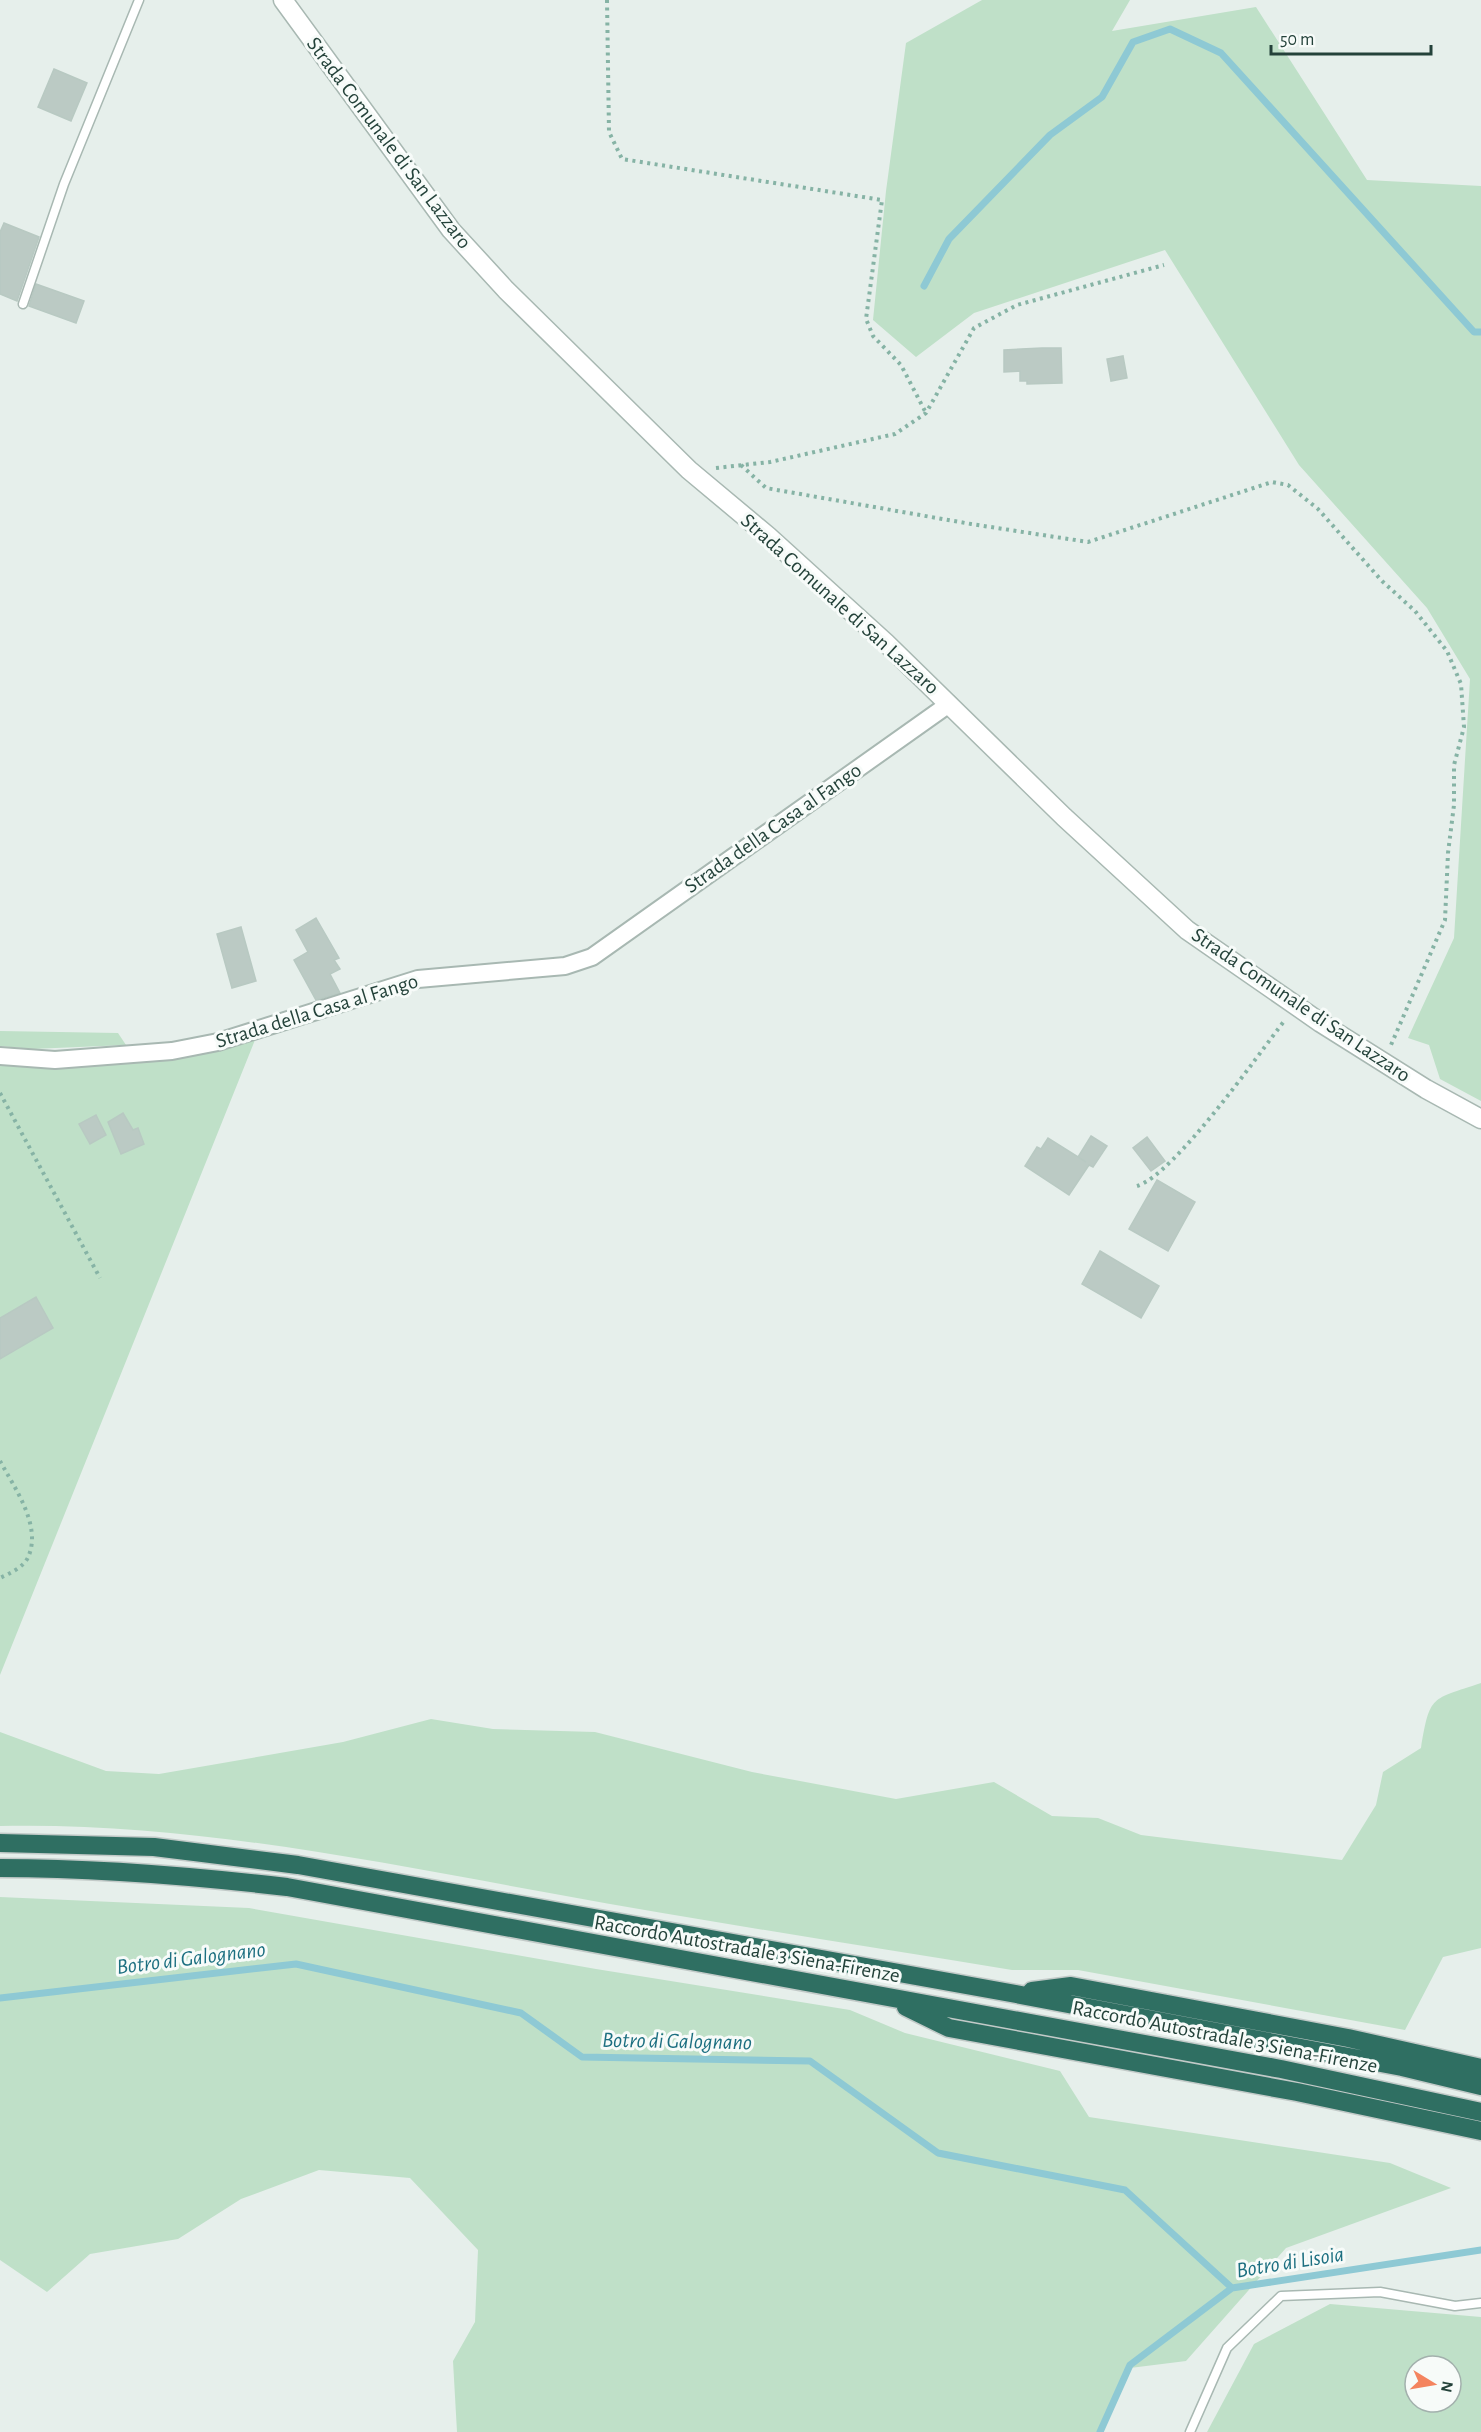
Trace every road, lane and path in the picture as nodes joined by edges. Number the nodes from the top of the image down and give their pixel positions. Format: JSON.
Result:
{"nodes":[{"id":1,"x":139,"y":0,"type":"edge"},
{"id":2,"x":283,"y":0,"type":"edge"},
{"id":3,"x":607,"y":0,"type":"edge"},
{"id":4,"x":1164,"y":265,"type":"dead end"},
{"id":5,"x":23,"y":304,"type":"dead end"},
{"id":6,"x":926,"y":412,"type":"junction"},
{"id":7,"x":741,"y":465,"type":"junction"},
{"id":8,"x":689,"y":470,"type":"junction"},
{"id":9,"x":949,"y":704,"type":"junction"},
{"id":10,"x":1296,"y":1007,"type":"junction"},
{"id":11,"x":0,"y":1056,"type":"edge"},
{"id":12,"x":1384,"y":1063,"type":"junction"},
{"id":13,"x":0,"y":1093,"type":"edge"},
{"id":14,"x":1481,"y":1119,"type":"edge"},
{"id":15,"x":1137,"y":1186,"type":"dead end"},
{"id":16,"x":100,"y":1278,"type":"dead end"},
{"id":17,"x":0,"y":1461,"type":"edge"},
{"id":18,"x":0,"y":1578,"type":"edge"},
{"id":19,"x":0,"y":1843,"type":"edge"},
{"id":20,"x":0,"y":1868,"type":"edge"},
{"id":21,"x":1016,"y":1994,"type":"junction"},
{"id":22,"x":888,"y":1998,"type":"junction"},
{"id":23,"x":1481,"y":2068,"type":"edge"},
{"id":24,"x":1481,"y":2086,"type":"edge"},
{"id":25,"x":1481,"y":2112,"type":"edge"},
{"id":26,"x":1481,"y":2132,"type":"edge"},
{"id":27,"x":1481,"y":2303,"type":"edge"},
{"id":28,"x":1190,"y":2432,"type":"edge"}],
"edges":[{"from":1,"to":5,"type":"lane"},
{"from":2,"to":8,"type":"street","name":"Strada Comunale di San Lazzaro"},
{"from":3,"to":6,"type":"path"},
{"from":4,"to":6,"type":"path"},
{"from":6,"to":7,"type":"path"},
{"from":7,"to":8,"type":"path"},
{"from":7,"to":12,"type":"path"},
{"from":8,"to":9,"type":"street","name":"Strada Comunale di San Lazzaro"},
{"from":9,"to":10,"type":"street","name":"Strada Comunale di San Lazzaro"},
{"from":9,"to":11,"type":"street","name":"Strada della Casa al Fango"},
{"from":10,"to":12,"type":"street","name":"Strada Comunale di San Lazzaro"},
{"from":10,"to":15,"type":"path"},
{"from":12,"to":14,"type":"street","name":"Strada Comunale di San Lazzaro"},
{"from":13,"to":16,"type":"path"},
{"from":17,"to":18,"type":"path"},
{"from":19,"to":21,"type":"highway","name":"Raccordo Autostradale 3 Siena-Firenze"},
{"from":20,"to":22,"type":"highway","name":"Raccordo Autostradale 3 Siena-Firenze"},
{"from":21,"to":23,"type":"highway"},
{"from":21,"to":24,"type":"highway","name":"Raccordo Autostradale 3 Siena-Firenze"},
{"from":22,"to":25,"type":"highway","name":"Raccordo Autostradale 3 Siena-Firenze"},
{"from":22,"to":26,"type":"highway"},
{"from":27,"to":28,"type":"lane"}]}
